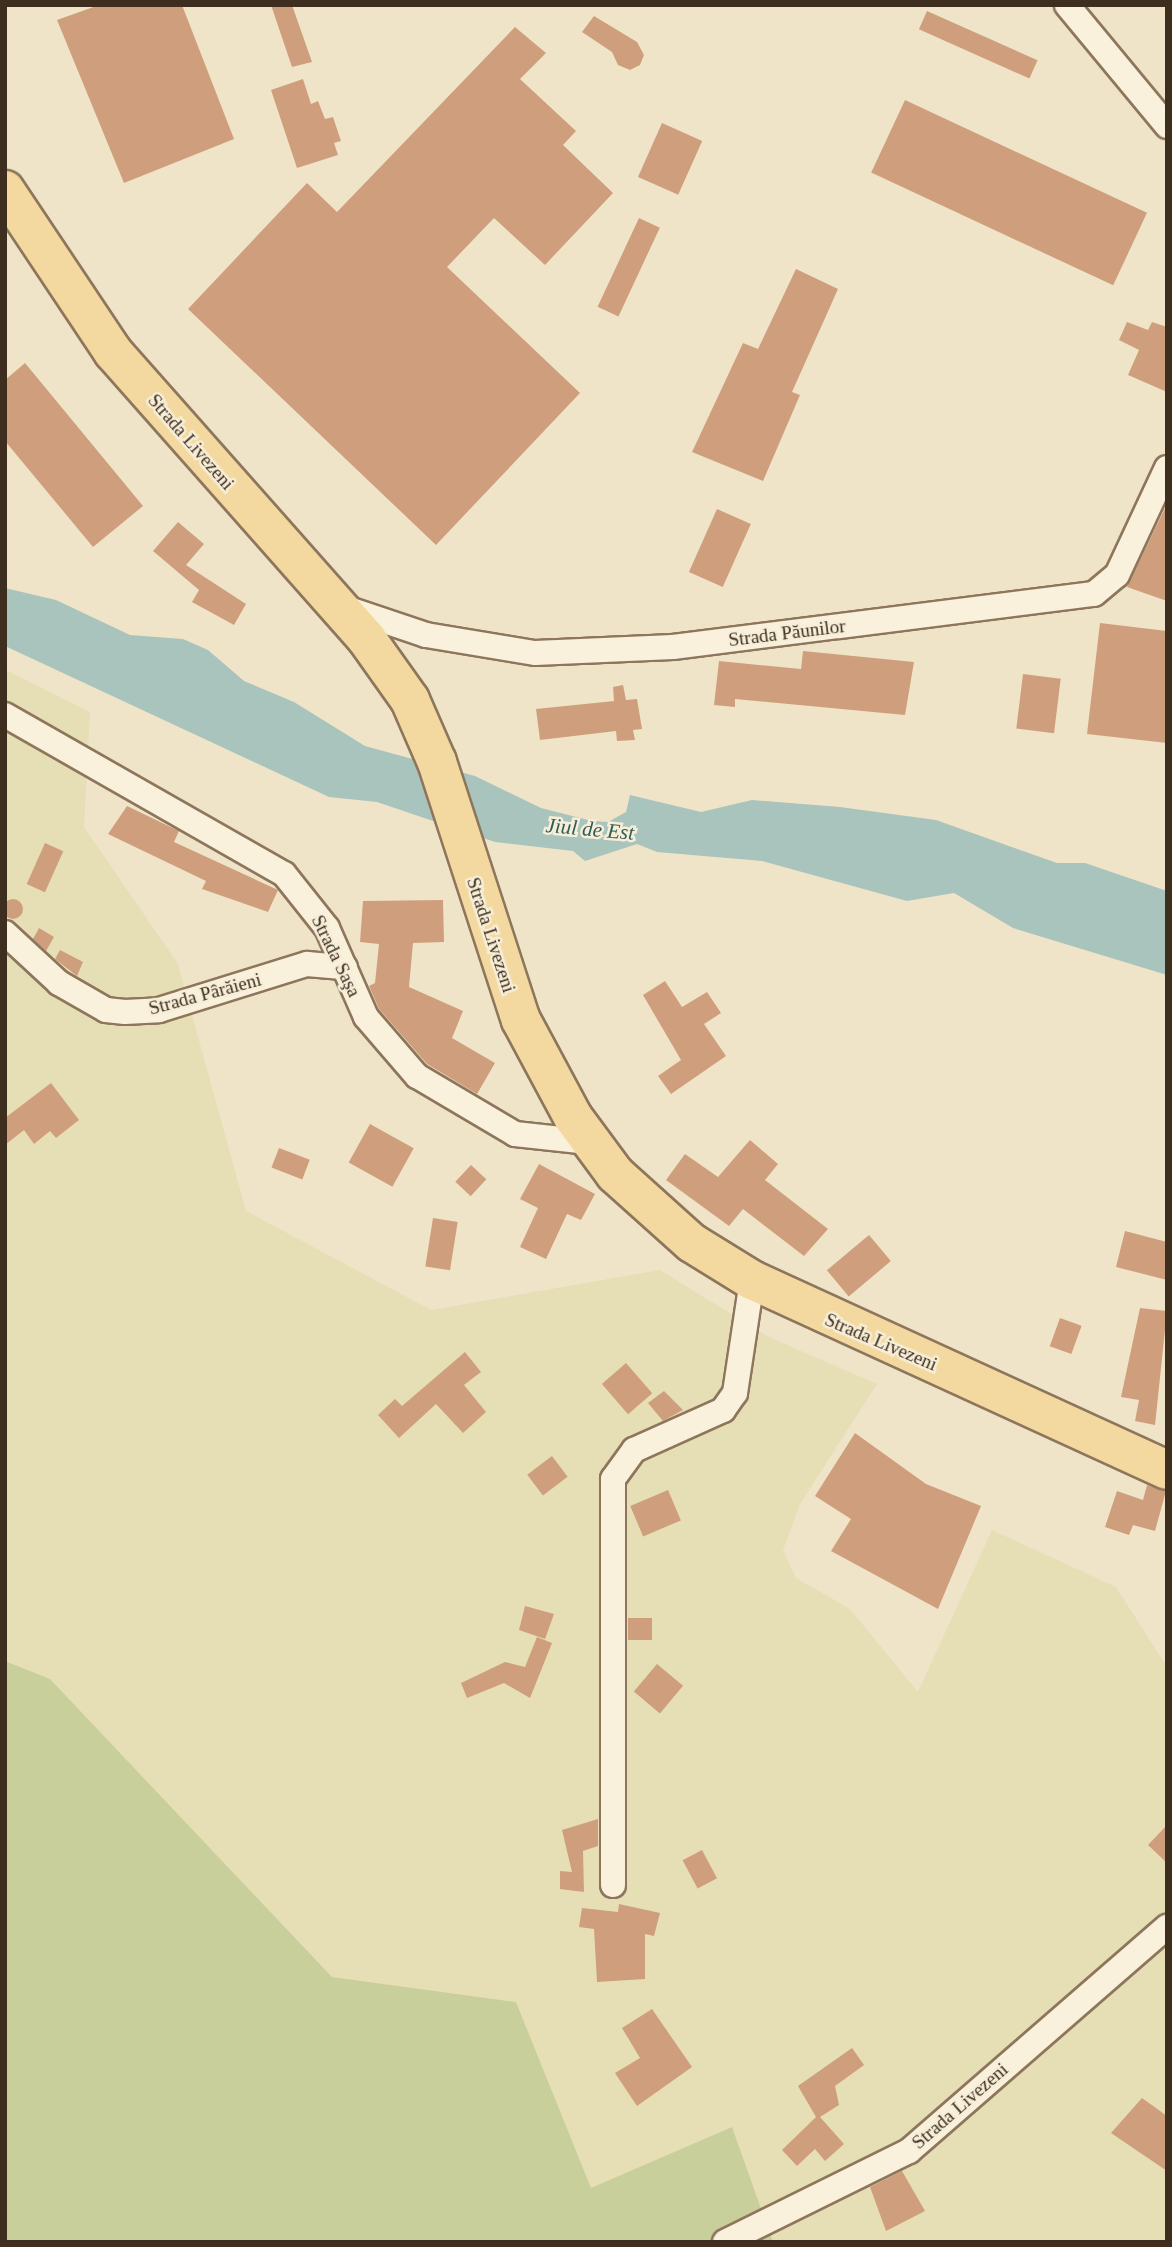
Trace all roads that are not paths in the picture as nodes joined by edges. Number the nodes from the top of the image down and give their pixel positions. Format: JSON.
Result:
{"nodes":[{"id":1,"x":1067,"y":5,"type":"edge"},
{"id":2,"x":1167,"y":126,"type":"edge"},
{"id":3,"x":5,"y":190,"type":"edge"},
{"id":4,"x":1167,"y":468,"type":"edge"},
{"id":5,"x":336,"y":604,"type":"junction"},
{"id":6,"x":5,"y":715,"type":"edge"},
{"id":7,"x":5,"y":933,"type":"edge"},
{"id":8,"x":345,"y":967,"type":"junction"},
{"id":9,"x":589,"y":1142,"type":"junction"},
{"id":10,"x":752,"y":1280,"type":"junction"},
{"id":11,"x":1167,"y":1470,"type":"edge"},
{"id":12,"x":613,"y":1885,"type":"dead end"},
{"id":13,"x":1167,"y":1927,"type":"edge"},
{"id":14,"x":725,"y":2242,"type":"edge"}],
"edges":[{"from":1,"to":2,"type":"street"},
{"from":3,"to":5,"type":"main road","name":"Strada Livezeni"},
{"from":4,"to":5,"type":"street","name":"Strada Păunilor"},
{"from":5,"to":9,"type":"main road","name":"Strada Livezeni"},
{"from":6,"to":8,"type":"street","name":"Strada Saşa"},
{"from":7,"to":8,"type":"street","name":"Strada Pârăieni"},
{"from":8,"to":9,"type":"street","name":"Strada Saşa"},
{"from":9,"to":10,"type":"main road","name":"Strada Livezeni"},
{"from":10,"to":11,"type":"main road","name":"Strada Livezeni"},
{"from":10,"to":12,"type":"street"},
{"from":13,"to":14,"type":"street","name":"Strada Livezeni"}]}
